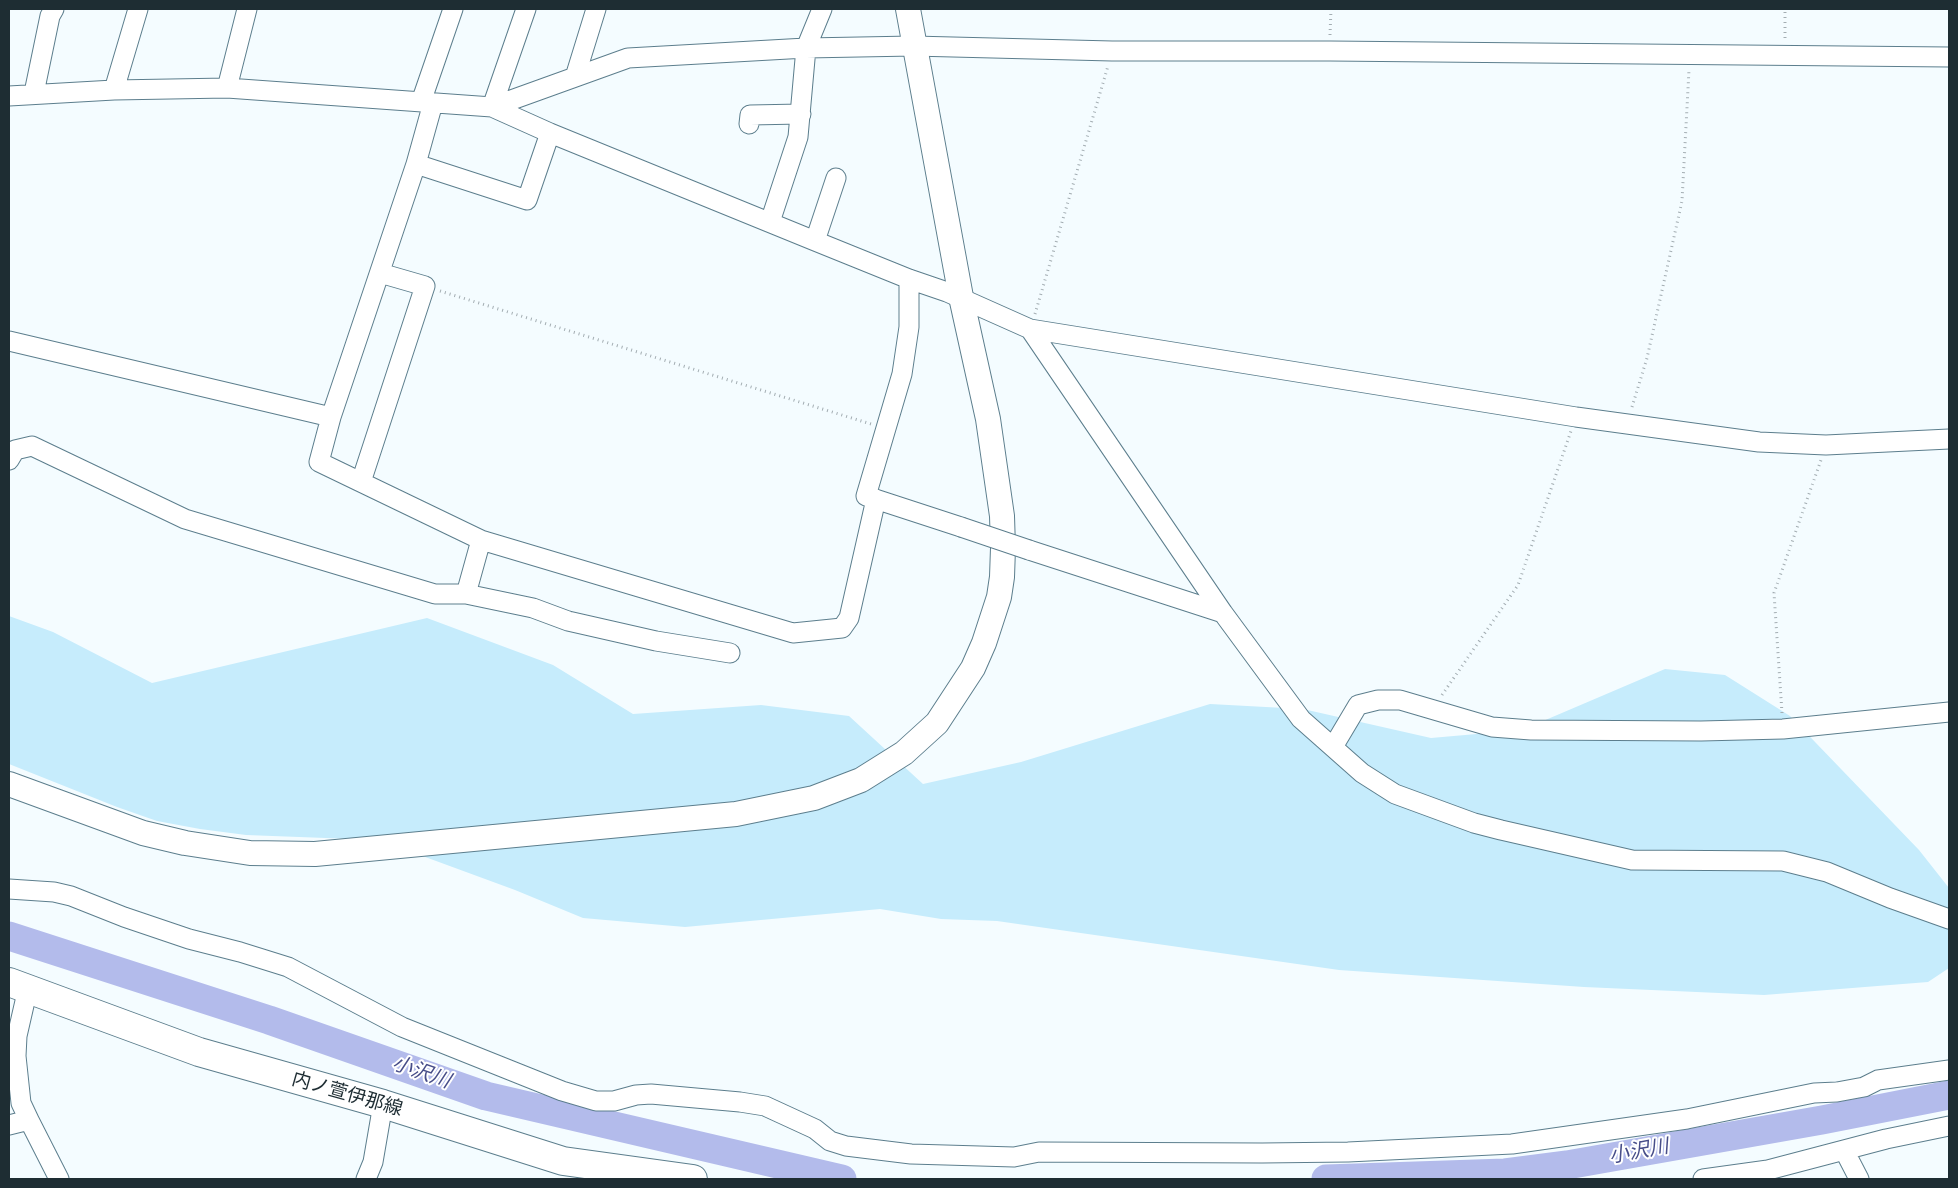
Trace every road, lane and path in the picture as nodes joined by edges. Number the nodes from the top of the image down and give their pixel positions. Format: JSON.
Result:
{"nodes":[{"id":1,"x":54,"y":9,"type":"edge"},
{"id":2,"x":138,"y":9,"type":"edge"},
{"id":3,"x":247,"y":9,"type":"edge"},
{"id":4,"x":453,"y":9,"type":"edge"},
{"id":5,"x":526,"y":9,"type":"edge"},
{"id":6,"x":596,"y":9,"type":"edge"},
{"id":7,"x":822,"y":9,"type":"edge"},
{"id":8,"x":908,"y":9,"type":"edge"},
{"id":9,"x":1331,"y":9,"type":"edge"},
{"id":10,"x":1786,"y":9,"type":"edge"},
{"id":11,"x":913,"y":46,"type":"junction"},
{"id":12,"x":806,"y":48,"type":"junction"},
{"id":13,"x":1112,"y":51,"type":"junction"},
{"id":14,"x":1330,"y":51,"type":"junction"},
{"id":15,"x":1690,"y":54,"type":"junction"},
{"id":16,"x":1785,"y":55,"type":"junction"},
{"id":17,"x":1949,"y":57,"type":"edge"},
{"id":18,"x":575,"y":77,"type":"junction"},
{"id":19,"x":227,"y":88,"type":"junction"},
{"id":20,"x":114,"y":90,"type":"junction"},
{"id":21,"x":34,"y":94,"type":"junction"},
{"id":22,"x":9,"y":96,"type":"edge"},
{"id":23,"x":427,"y":102,"type":"junction"},
{"id":24,"x":492,"y":107,"type":"junction"},
{"id":25,"x":801,"y":114,"type":"junction"},
{"id":26,"x":749,"y":124,"type":"dead end"},
{"id":27,"x":550,"y":133,"type":"junction"},
{"id":28,"x":416,"y":164,"type":"junction"},
{"id":29,"x":836,"y":178,"type":"dead end"},
{"id":30,"x":770,"y":222,"type":"junction"},
{"id":31,"x":815,"y":241,"type":"junction"},
{"id":32,"x":380,"y":273,"type":"junction"},
{"id":33,"x":909,"y":279,"type":"junction"},
{"id":34,"x":425,"y":286,"type":"junction"},
{"id":35,"x":961,"y":298,"type":"junction"},
{"id":36,"x":1030,"y":329,"type":"junction"},
{"id":37,"x":9,"y":341,"type":"edge"},
{"id":38,"x":1576,"y":417,"type":"junction"},
{"id":39,"x":331,"y":418,"type":"junction"},
{"id":40,"x":1627,"y":423,"type":"junction"},
{"id":41,"x":886,"y":429,"type":"junction"},
{"id":42,"x":1949,"y":439,"type":"edge"},
{"id":43,"x":1826,"y":445,"type":"junction"},
{"id":44,"x":9,"y":460,"type":"edge"},
{"id":45,"x":361,"y":482,"type":"junction"},
{"id":46,"x":876,"y":499,"type":"junction"},
{"id":47,"x":481,"y":540,"type":"junction"},
{"id":48,"x":466,"y":594,"type":"junction"},
{"id":49,"x":1223,"y":613,"type":"junction"},
{"id":50,"x":730,"y":653,"type":"dead end"},
{"id":51,"x":1432,"y":710,"type":"junction"},
{"id":52,"x":1949,"y":712,"type":"edge"},
{"id":53,"x":1783,"y":728,"type":"junction"},
{"id":54,"x":1333,"y":747,"type":"junction"},
{"id":55,"x":9,"y":784,"type":"edge"},
{"id":56,"x":9,"y":889,"type":"edge"},
{"id":57,"x":1949,"y":919,"type":"edge"},
{"id":58,"x":18,"y":985,"type":"edge"},
{"id":59,"x":1949,"y":1070,"type":"edge"},
{"id":60,"x":383,"y":1104,"type":"junction"},
{"id":61,"x":29,"y":1120,"type":"junction"},
{"id":62,"x":9,"y":1125,"type":"edge"},
{"id":63,"x":1949,"y":1126,"type":"edge"},
{"id":64,"x":1844,"y":1150,"type":"junction"},
{"id":65,"x":642,"y":1176,"type":"edge"},
{"id":66,"x":60,"y":1179,"type":"edge"},
{"id":67,"x":366,"y":1179,"type":"edge"},
{"id":68,"x":693,"y":1179,"type":"edge"},
{"id":69,"x":1703,"y":1179,"type":"edge"},
{"id":70,"x":1859,"y":1179,"type":"edge"}],
"edges":[{"from":1,"to":21,"type":"street"},
{"from":2,"to":20,"type":"street"},
{"from":3,"to":19,"type":"street"},
{"from":4,"to":23,"type":"street"},
{"from":5,"to":24,"type":"street"},
{"from":6,"to":18,"type":"street"},
{"from":7,"to":12,"type":"street"},
{"from":8,"to":11,"type":"street"},
{"from":9,"to":14,"type":"path"},
{"from":10,"to":16,"type":"path"},
{"from":11,"to":12,"type":"street"},
{"from":11,"to":13,"type":"street"},
{"from":11,"to":35,"type":"street"},
{"from":12,"to":18,"type":"street"},
{"from":12,"to":25,"type":"street"},
{"from":13,"to":14,"type":"street"},
{"from":13,"to":36,"type":"path"},
{"from":14,"to":15,"type":"street"},
{"from":15,"to":16,"type":"street"},
{"from":15,"to":40,"type":"path"},
{"from":16,"to":17,"type":"street"},
{"from":18,"to":24,"type":"street"},
{"from":19,"to":20,"type":"street"},
{"from":19,"to":23,"type":"street"},
{"from":20,"to":21,"type":"street"},
{"from":21,"to":22,"type":"street"},
{"from":23,"to":24,"type":"street"},
{"from":23,"to":28,"type":"street"},
{"from":24,"to":27,"type":"street"},
{"from":25,"to":26,"type":"street"},
{"from":25,"to":30,"type":"street"},
{"from":27,"to":28,"type":"street"},
{"from":27,"to":30,"type":"street"},
{"from":28,"to":32,"type":"street"},
{"from":29,"to":31,"type":"street"},
{"from":30,"to":31,"type":"street"},
{"from":31,"to":33,"type":"street"},
{"from":32,"to":34,"type":"street"},
{"from":32,"to":39,"type":"street"},
{"from":33,"to":35,"type":"street"},
{"from":33,"to":41,"type":"street"},
{"from":34,"to":41,"type":"path"},
{"from":34,"to":45,"type":"street"},
{"from":35,"to":36,"type":"street"},
{"from":35,"to":55,"type":"street"},
{"from":36,"to":38,"type":"street"},
{"from":36,"to":49,"type":"street"},
{"from":37,"to":39,"type":"street"},
{"from":38,"to":40,"type":"street"},
{"from":38,"to":51,"type":"path"},
{"from":39,"to":45,"type":"street"},
{"from":40,"to":43,"type":"street"},
{"from":41,"to":46,"type":"street"},
{"from":42,"to":43,"type":"street"},
{"from":43,"to":53,"type":"path"},
{"from":44,"to":48,"type":"street"},
{"from":45,"to":47,"type":"street"},
{"from":46,"to":47,"type":"street"},
{"from":46,"to":49,"type":"street","bridge":true},
{"from":47,"to":48,"type":"street"},
{"from":48,"to":50,"type":"street"},
{"from":49,"to":54,"type":"street"},
{"from":51,"to":53,"type":"street"},
{"from":51,"to":54,"type":"street"},
{"from":52,"to":53,"type":"street"},
{"from":54,"to":57,"type":"street"},
{"from":56,"to":59,"type":"street"},
{"from":58,"to":60,"type":"main road","name":"内ノ萱伊那線"},
{"from":58,"to":61,"type":"street"},
{"from":60,"to":65,"type":"main road","name":"内ノ萱伊那線"},
{"from":60,"to":67,"type":"street"},
{"from":61,"to":62,"type":"street"},
{"from":61,"to":66,"type":"street"},
{"from":63,"to":64,"type":"street"},
{"from":64,"to":69,"type":"street"},
{"from":64,"to":70,"type":"street"},
{"from":65,"to":68,"type":"main road","name":"内ノ萱伊那線"}]}
